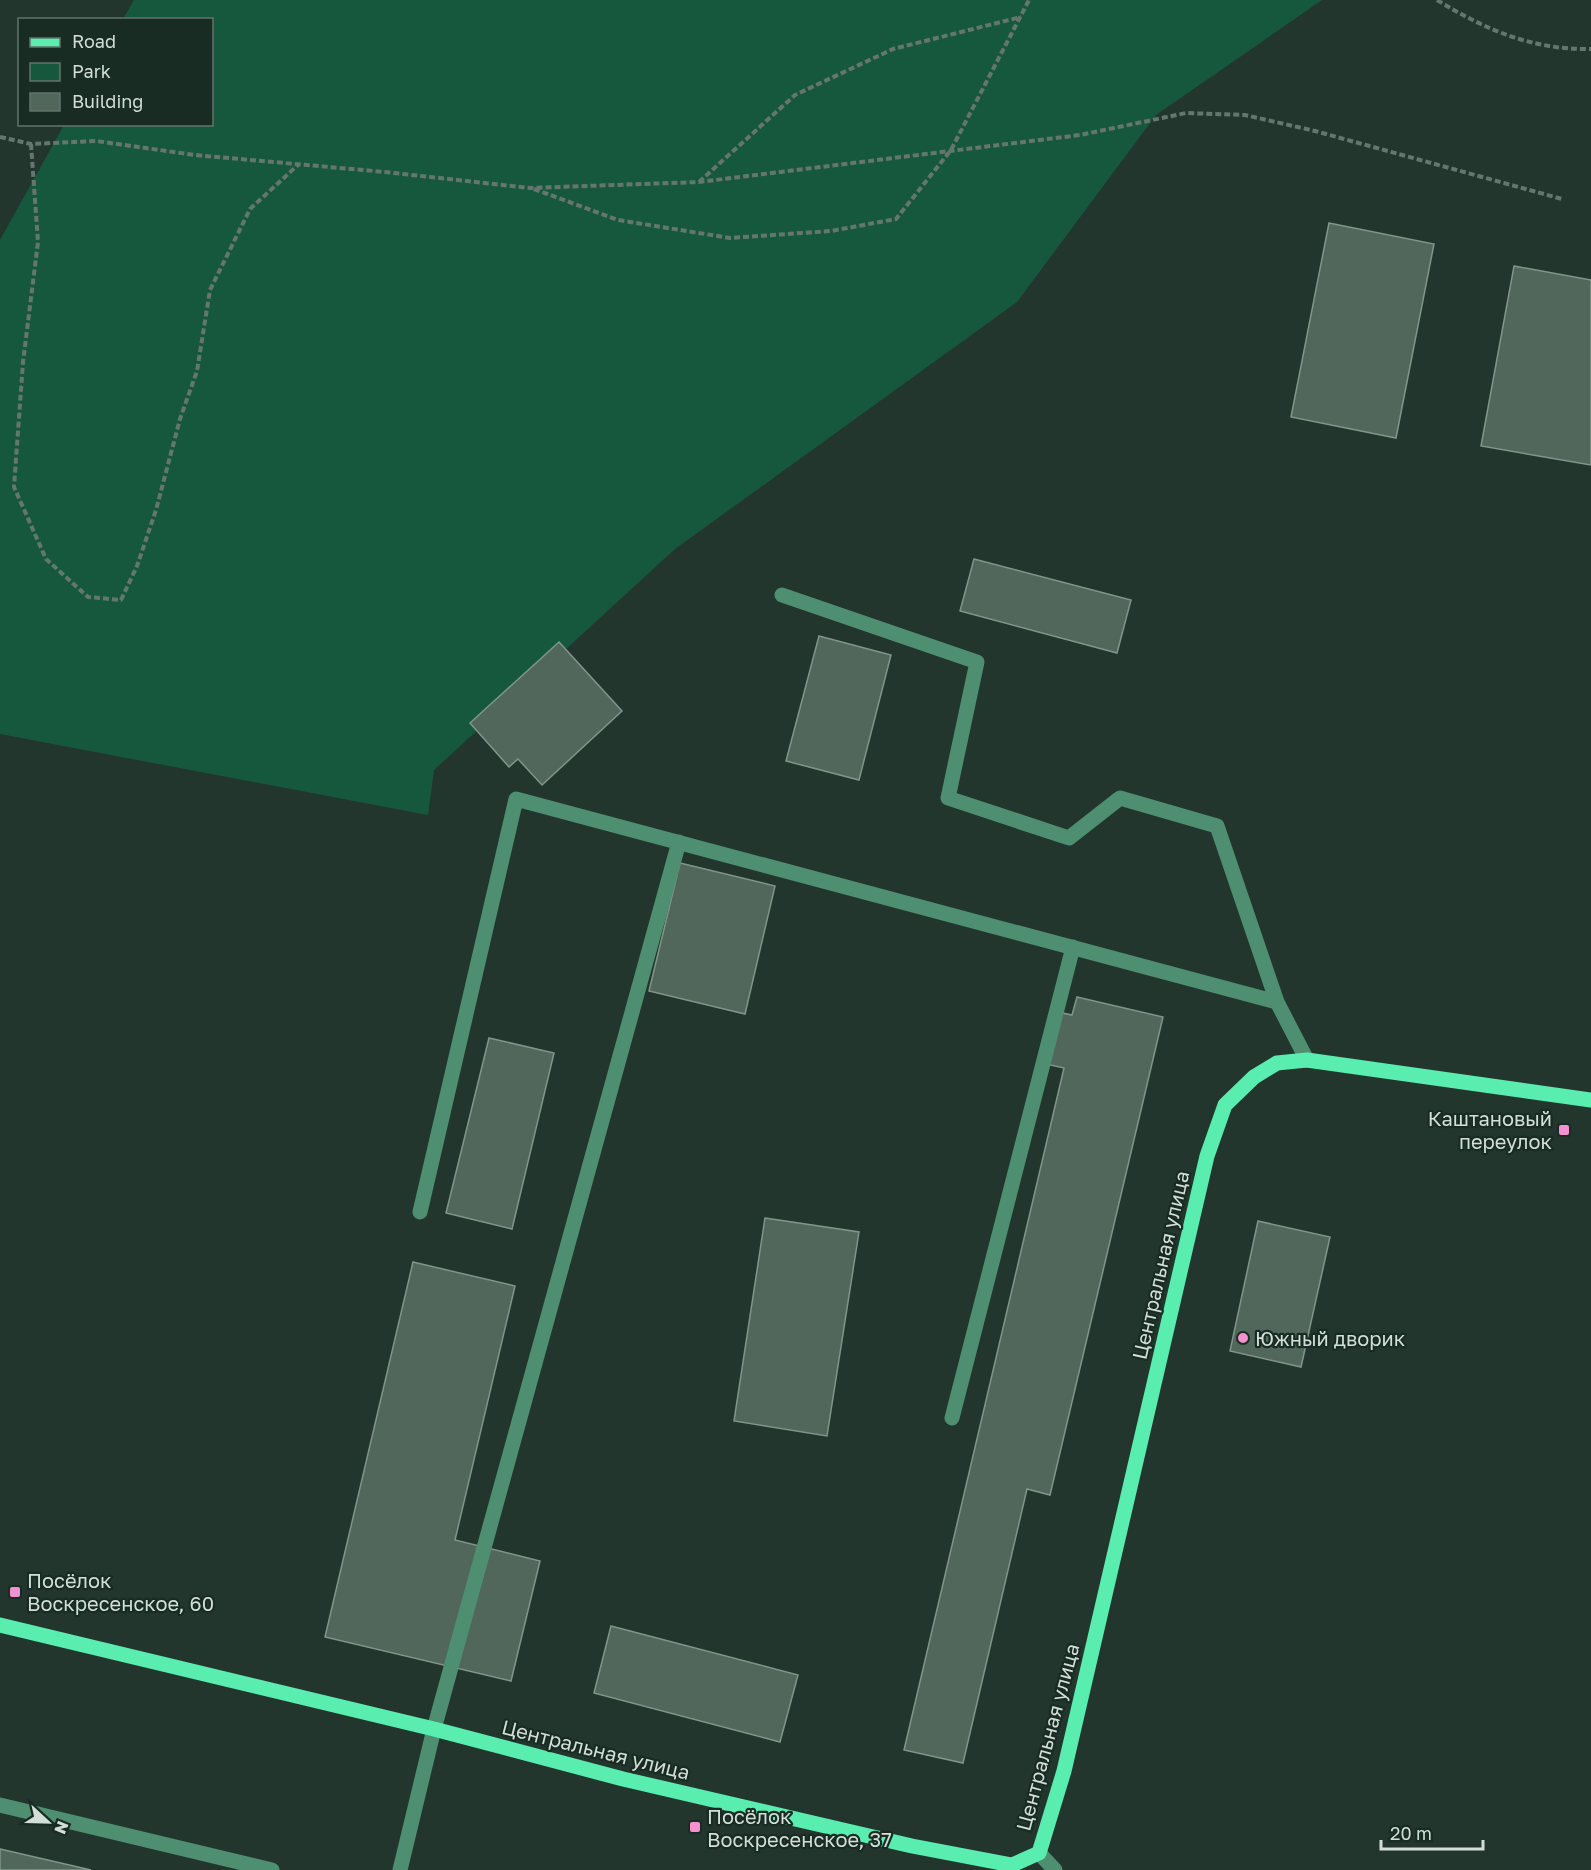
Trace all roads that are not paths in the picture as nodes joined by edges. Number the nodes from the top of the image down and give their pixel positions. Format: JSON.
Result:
{"nodes":[{"id":1,"x":782,"y":595,"type":"dead end"},
{"id":2,"x":679,"y":842,"type":"junction"},
{"id":3,"x":1073,"y":947,"type":"junction"},
{"id":4,"x":1277,"y":1002,"type":"junction"},
{"id":5,"x":1307,"y":1060,"type":"junction"},
{"id":6,"x":1591,"y":1100,"type":"edge"},
{"id":7,"x":420,"y":1212,"type":"dead end"},
{"id":8,"x":952,"y":1418,"type":"dead end"},
{"id":9,"x":0,"y":1625,"type":"edge"},
{"id":10,"x":434,"y":1730,"type":"junction"},
{"id":11,"x":0,"y":1805,"type":"edge"},
{"id":12,"x":1038,"y":1853,"type":"junction"},
{"id":13,"x":272,"y":1870,"type":"edge"},
{"id":14,"x":400,"y":1870,"type":"edge"},
{"id":15,"x":1055,"y":1870,"type":"edge"}],
"edges":[{"from":1,"to":4,"type":"street"},
{"from":2,"to":3,"type":"street"},
{"from":2,"to":7,"type":"street"},
{"from":2,"to":10,"type":"street"},
{"from":3,"to":4,"type":"street"},
{"from":3,"to":8,"type":"street"},
{"from":4,"to":5,"type":"street"},
{"from":5,"to":6,"type":"main road","name":"Центральная улица"},
{"from":5,"to":12,"type":"main road","name":"Центральная улица"},
{"from":9,"to":10,"type":"main road","name":"Центральная улица"},
{"from":10,"to":12,"type":"main road","name":"Центральная улица"},
{"from":10,"to":14,"type":"street"},
{"from":11,"to":13,"type":"street"},
{"from":12,"to":15,"type":"street"}]}
